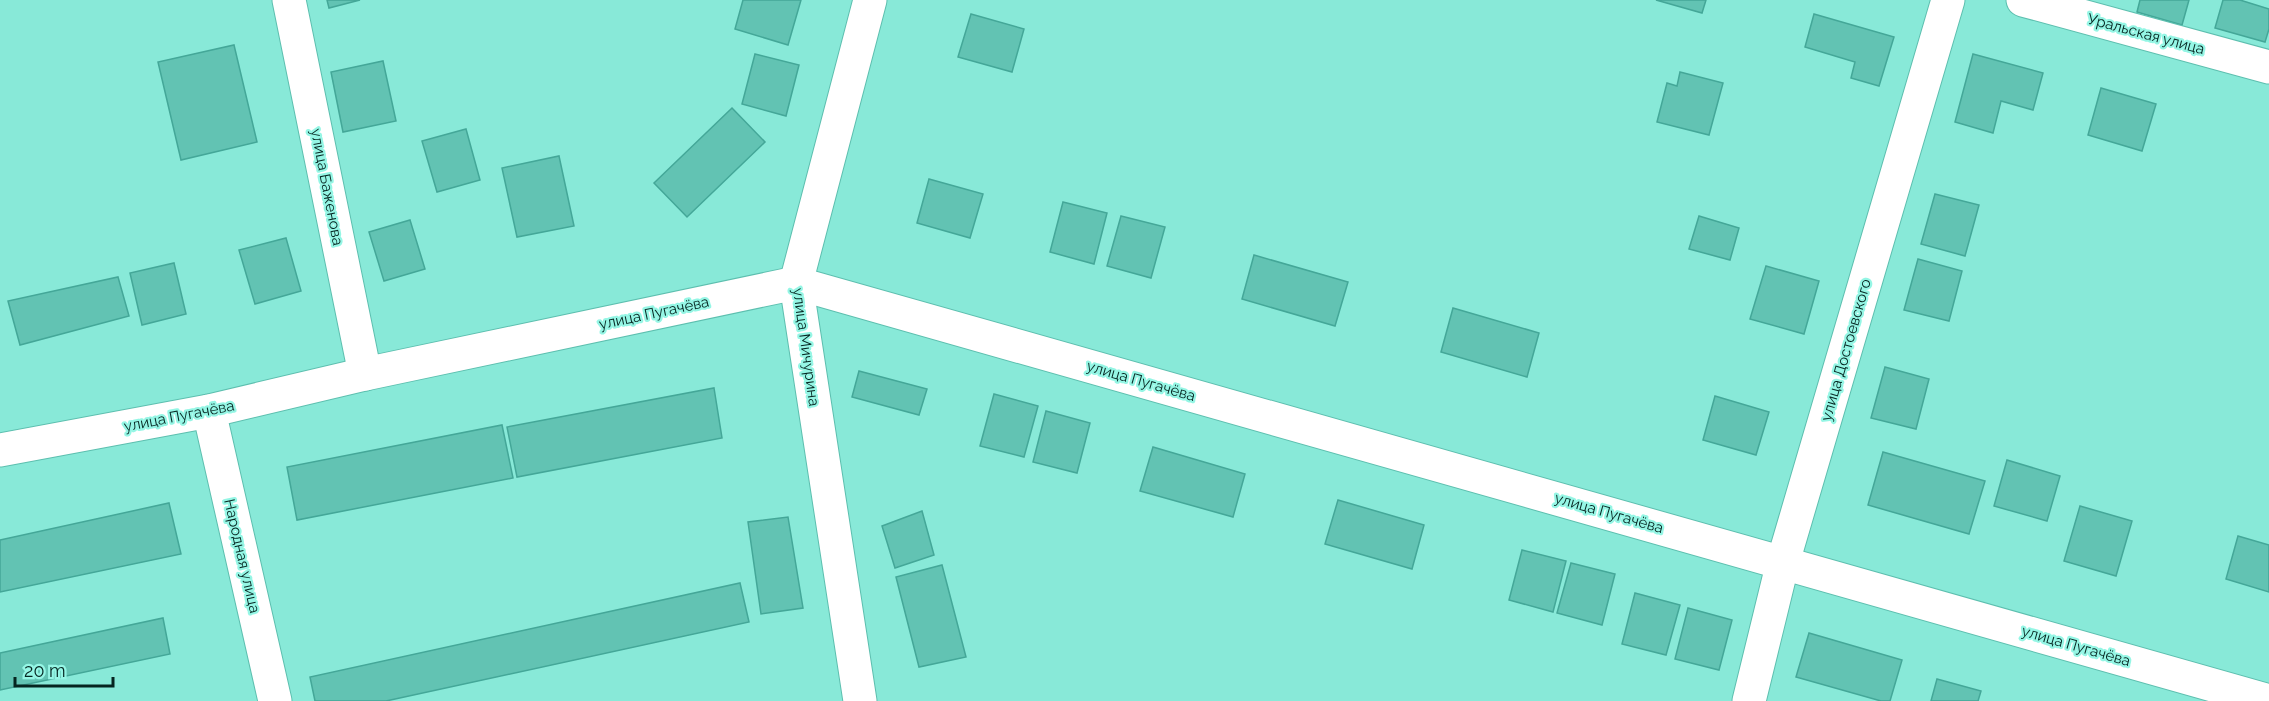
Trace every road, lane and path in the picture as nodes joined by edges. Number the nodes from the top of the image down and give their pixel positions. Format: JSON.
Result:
{"nodes":[{"id":1,"x":289,"y":0,"type":"edge"},
{"id":2,"x":870,"y":0,"type":"edge"},
{"id":3,"x":1948,"y":0,"type":"edge"},
{"id":4,"x":2023,"y":0,"type":"edge"},
{"id":5,"x":2269,"y":67,"type":"edge"},
{"id":6,"x":796,"y":283,"type":"junction"},
{"id":7,"x":364,"y":374,"type":"junction"},
{"id":8,"x":209,"y":411,"type":"junction"},
{"id":9,"x":0,"y":450,"type":"edge"},
{"id":10,"x":1783,"y":562,"type":"junction"},
{"id":11,"x":275,"y":701,"type":"edge"},
{"id":12,"x":860,"y":701,"type":"edge"},
{"id":13,"x":1749,"y":701,"type":"edge"},
{"id":14,"x":2269,"y":701,"type":"edge"}],
"edges":[{"from":1,"to":7,"type":"street","name":"улица Баженова"},
{"from":2,"to":6,"type":"street","name":"улица Мичурина"},
{"from":3,"to":10,"type":"street","name":"улица Достоевского"},
{"from":4,"to":5,"type":"street","name":"Уральская улица"},
{"from":6,"to":7,"type":"street","name":"улица Пугачёва"},
{"from":6,"to":10,"type":"street","name":"улица Пугачёва"},
{"from":6,"to":12,"type":"street","name":"улица Мичурина"},
{"from":7,"to":8,"type":"street","name":"улица Пугачёва"},
{"from":8,"to":9,"type":"street","name":"улица Пугачёва"},
{"from":8,"to":11,"type":"street","name":"Народная улица"},
{"from":10,"to":13,"type":"street","name":"улица Достоевского"},
{"from":10,"to":14,"type":"street","name":"улица Пугачёва"}]}
